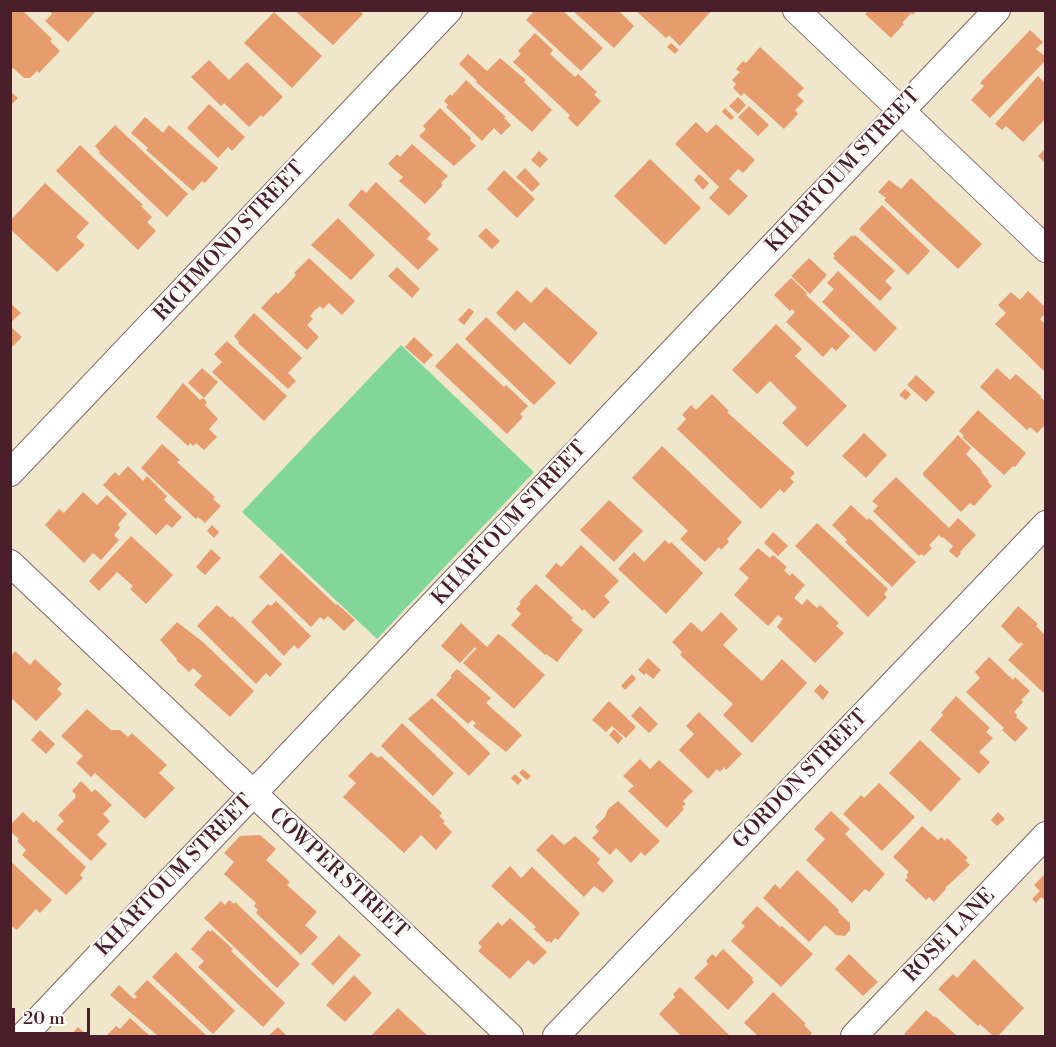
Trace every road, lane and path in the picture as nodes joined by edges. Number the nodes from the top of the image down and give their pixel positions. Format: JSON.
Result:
{"nodes":[{"id":1,"x":449,"y":10,"type":"edge"},
{"id":2,"x":796,"y":10,"type":"edge"},
{"id":3,"x":997,"y":10,"type":"edge"},
{"id":4,"x":902,"y":111,"type":"junction"},
{"id":5,"x":1046,"y":249,"type":"edge"},
{"id":6,"x":10,"y":473,"type":"edge"},
{"id":7,"x":1046,"y":524,"type":"edge"},
{"id":8,"x":10,"y":563,"type":"edge"},
{"id":9,"x":253,"y":794,"type":"junction"},
{"id":10,"x":1046,"y":835,"type":"edge"},
{"id":11,"x":23,"y":1036,"type":"edge"},
{"id":12,"x":510,"y":1036,"type":"edge"},
{"id":13,"x":556,"y":1036,"type":"edge"},
{"id":14,"x":854,"y":1036,"type":"edge"}],
"edges":[{"from":1,"to":6,"type":"street","name":"RICHMOND STREET"},
{"from":2,"to":4,"type":"street"},
{"from":3,"to":4,"type":"street","name":"KHARTOUM STREET"},
{"from":4,"to":5,"type":"street"},
{"from":4,"to":9,"type":"street","name":"KHARTOUM STREET"},
{"from":7,"to":13,"type":"street","name":"GORDON STREET"},
{"from":8,"to":9,"type":"street","name":"COWPER STREET"},
{"from":9,"to":11,"type":"street","name":"KHARTOUM STREET"},
{"from":9,"to":12,"type":"street","name":"COWPER STREET"},
{"from":10,"to":14,"type":"street","name":"ROSE LANE"}]}
